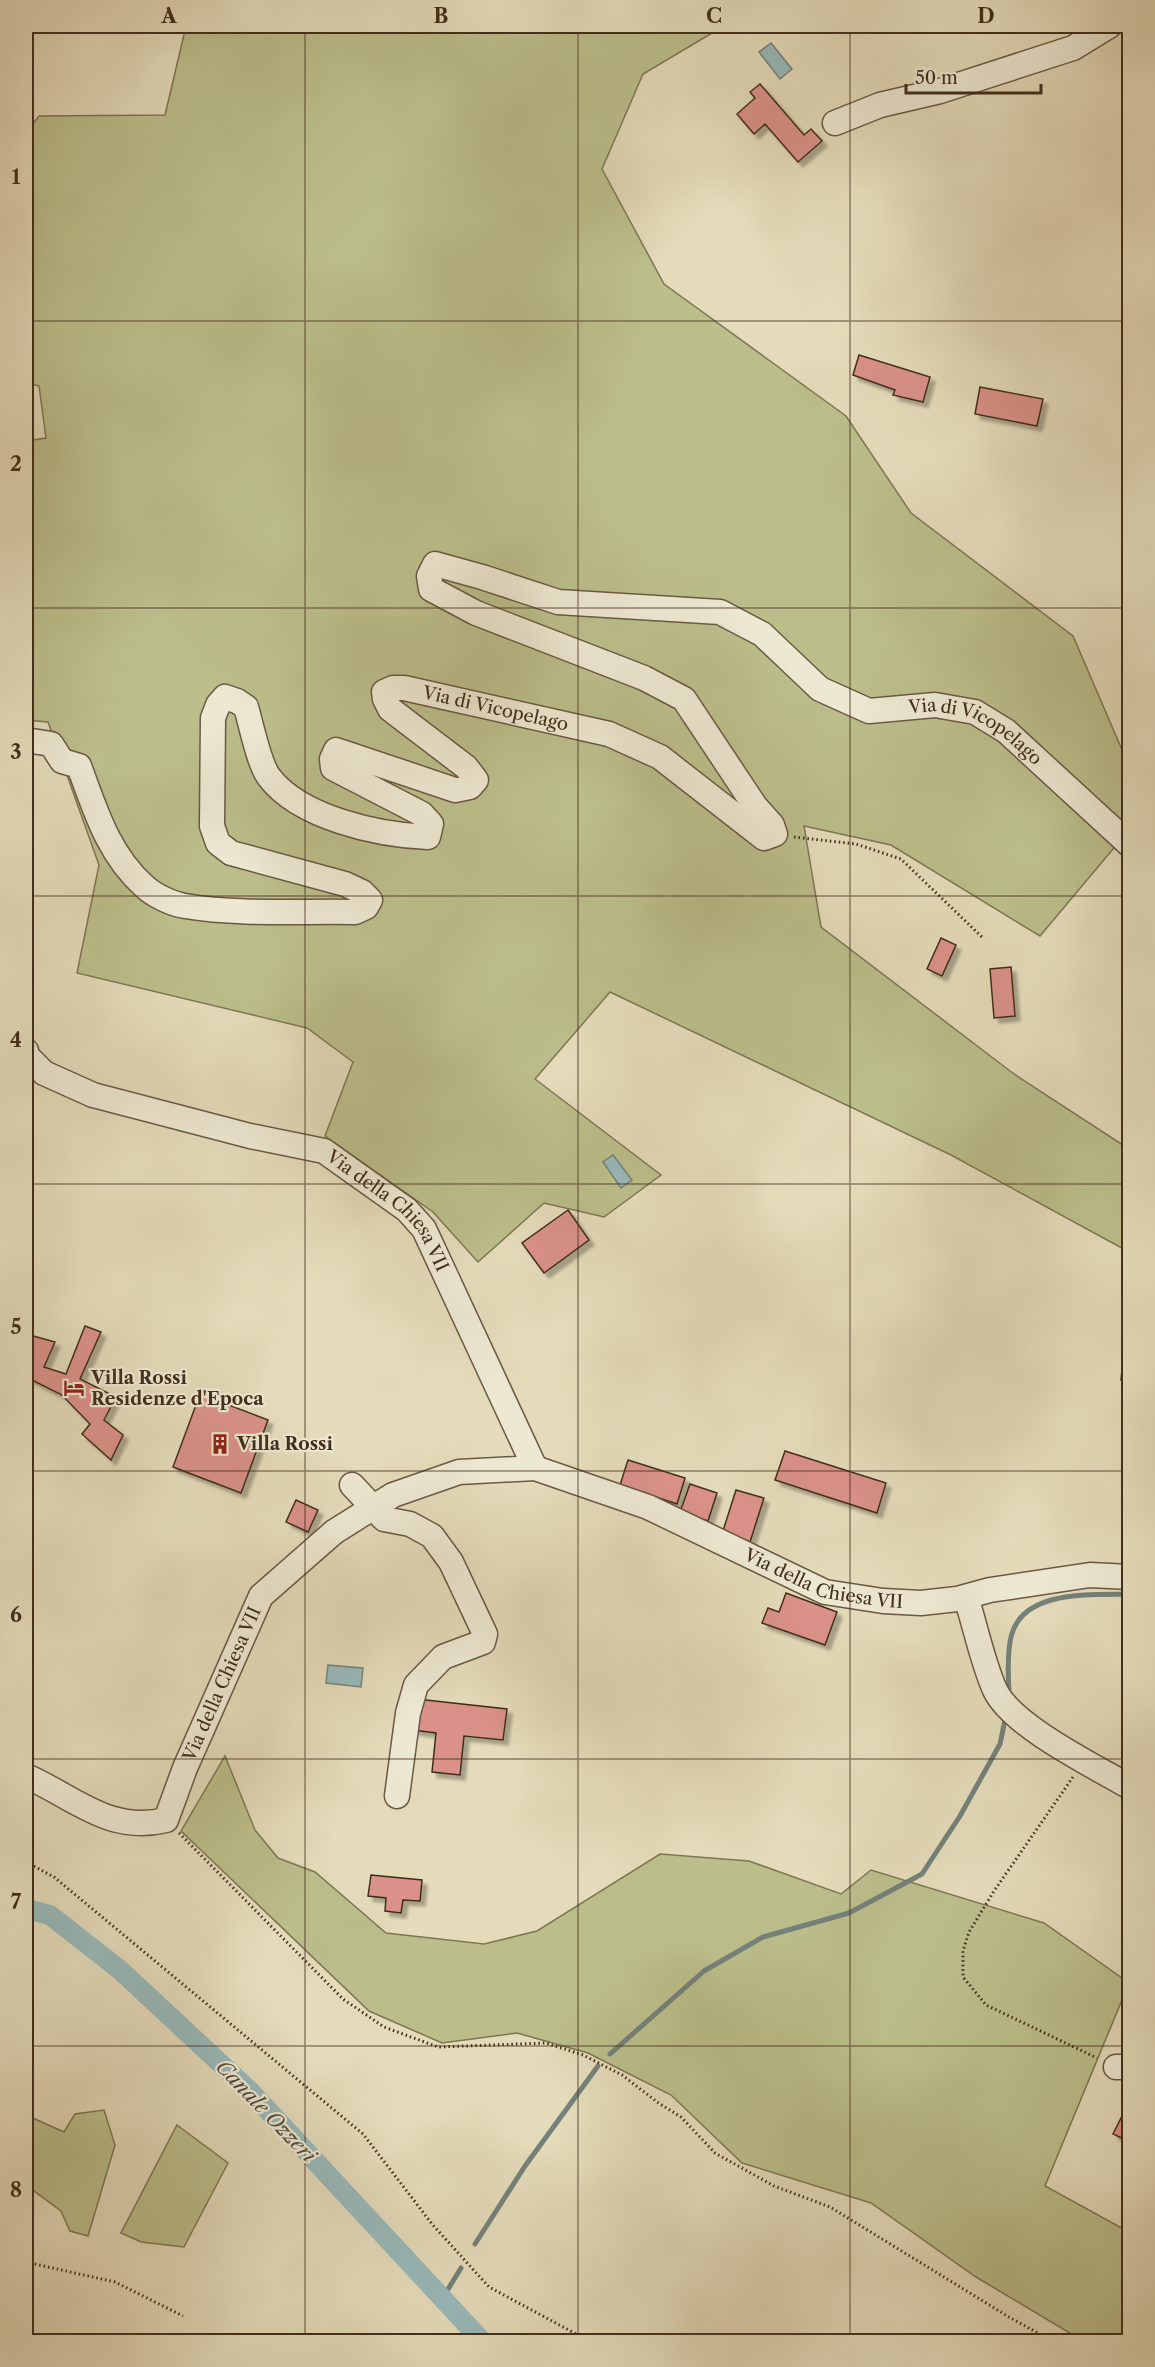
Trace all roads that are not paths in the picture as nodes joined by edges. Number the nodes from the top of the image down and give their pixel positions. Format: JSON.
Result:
{"nodes":[{"id":1,"x":1109,"y":26,"type":"edge"},
{"id":2,"x":835,"y":123,"type":"dead end"},
{"id":3,"x":26,"y":740,"type":"edge"},
{"id":4,"x":1130,"y":845,"type":"edge"},
{"id":5,"x":26,"y":1051,"type":"edge"},
{"id":6,"x":535,"y":1468,"type":"junction"},
{"id":7,"x":352,"y":1485,"type":"dead end"},
{"id":8,"x":374,"y":1507,"type":"junction"},
{"id":9,"x":1130,"y":1577,"type":"edge"},
{"id":10,"x":966,"y":1597,"type":"junction"},
{"id":11,"x":26,"y":1776,"type":"edge"},
{"id":12,"x":1130,"y":1787,"type":"edge"},
{"id":13,"x":397,"y":1796,"type":"dead end"}],
"edges":[{"from":1,"to":2,"type":"street"},
{"from":3,"to":4,"type":"street","name":"Via di Vicopelago"},
{"from":5,"to":6,"type":"street","name":"Via della Chiesa VII"},
{"from":6,"to":8,"type":"street","name":"Via della Chiesa VII"},
{"from":6,"to":10,"type":"street","name":"Via della Chiesa VII"},
{"from":7,"to":8,"type":"street"},
{"from":8,"to":11,"type":"street","name":"Via della Chiesa VII"},
{"from":8,"to":13,"type":"street"},
{"from":9,"to":10,"type":"street","name":"Via della Chiesa VII"},
{"from":10,"to":12,"type":"street"}]}
